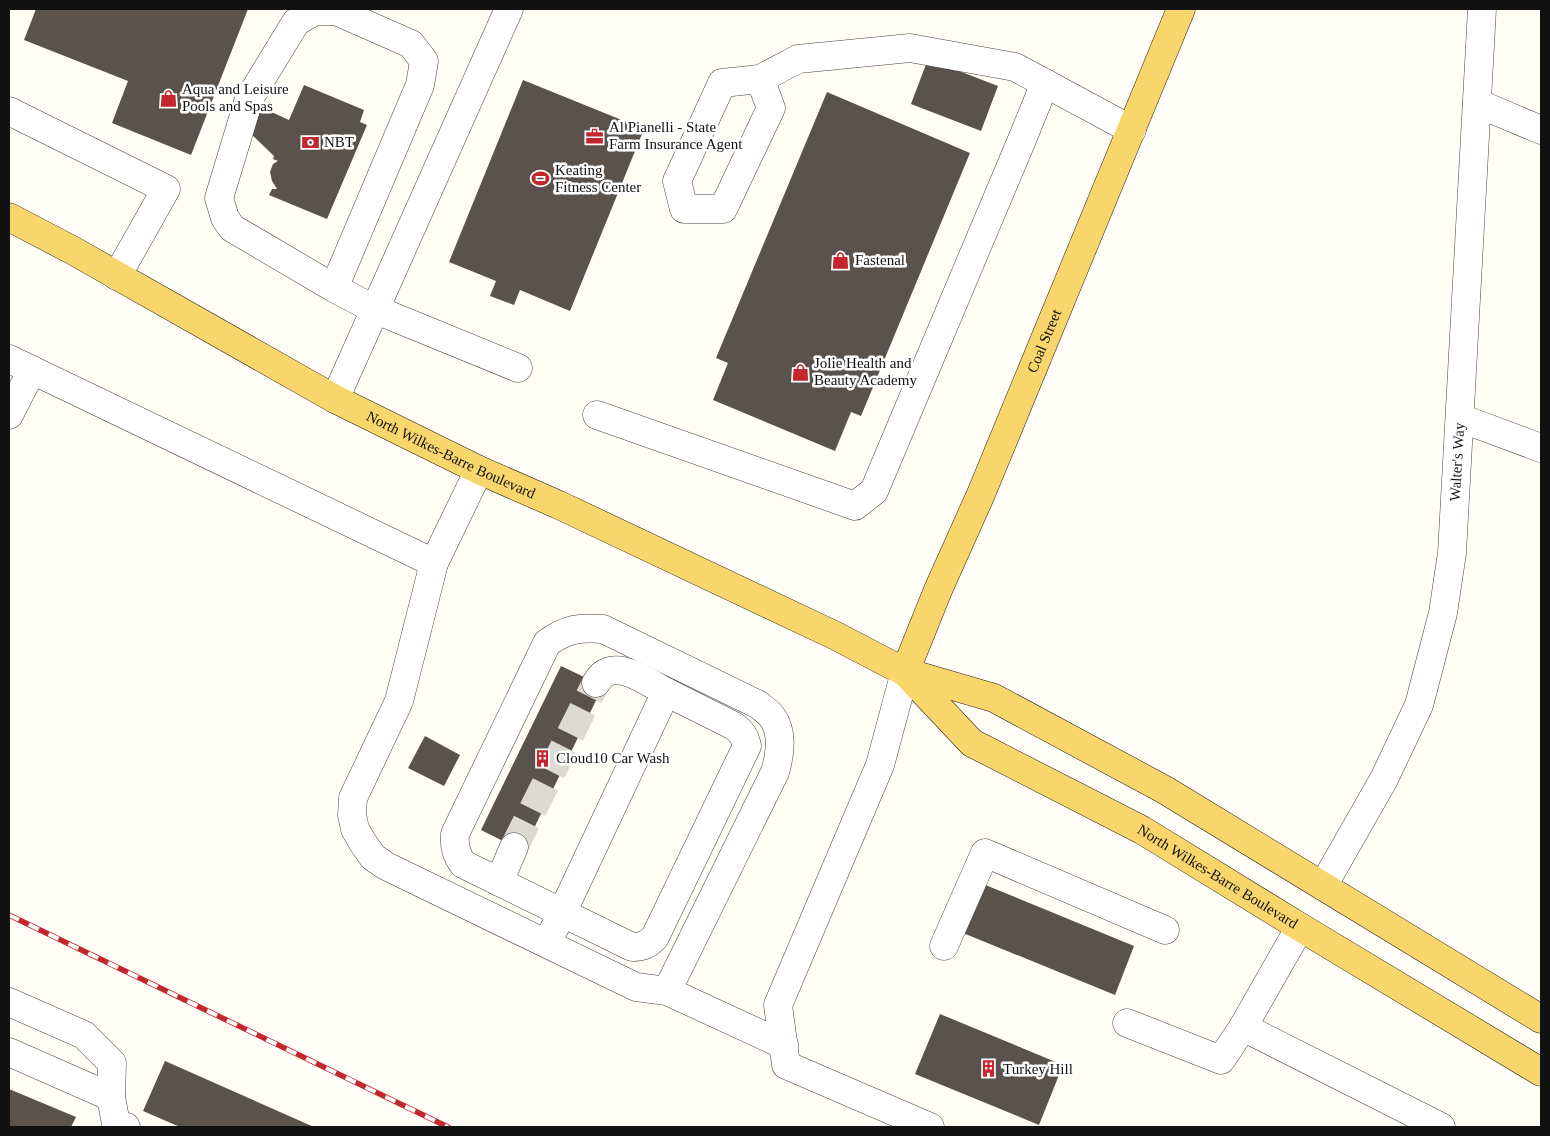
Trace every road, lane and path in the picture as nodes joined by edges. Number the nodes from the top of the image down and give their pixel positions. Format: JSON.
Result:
{"nodes":[{"id":1,"x":510,"y":9,"type":"edge"},
{"id":2,"x":1181,"y":9,"type":"edge"},
{"id":3,"x":1482,"y":9,"type":"edge"},
{"id":4,"x":760,"y":78,"type":"junction"},
{"id":5,"x":1045,"y":83,"type":"junction"},
{"id":6,"x":1477,"y":103,"type":"junction"},
{"id":7,"x":9,"y":111,"type":"edge"},
{"id":8,"x":1132,"y":130,"type":"junction"},
{"id":9,"x":1541,"y":130,"type":"edge"},
{"id":10,"x":9,"y":217,"type":"edge"},
{"id":11,"x":117,"y":276,"type":"junction"},
{"id":12,"x":334,"y":288,"type":"junction"},
{"id":13,"x":374,"y":309,"type":"junction"},
{"id":14,"x":20,"y":365,"type":"edge"},
{"id":15,"x":518,"y":368,"type":"dead end"},
{"id":16,"x":335,"y":399,"type":"junction"},
{"id":17,"x":9,"y":415,"type":"edge"},
{"id":18,"x":597,"y":415,"type":"dead end"},
{"id":19,"x":1460,"y":418,"type":"junction"},
{"id":20,"x":1541,"y":448,"type":"edge"},
{"id":21,"x":479,"y":470,"type":"junction"},
{"id":22,"x":434,"y":563,"type":"junction"},
{"id":23,"x":905,"y":672,"type":"junction"},
{"id":24,"x":596,"y":683,"type":"tunnel mouth"},
{"id":25,"x":666,"y":692,"type":"junction"},
{"id":26,"x":514,"y":847,"type":"tunnel mouth"},
{"id":27,"x":498,"y":882,"type":"junction"},
{"id":28,"x":1323,"y":886,"type":"junction"},
{"id":29,"x":562,"y":913,"type":"junction"},
{"id":30,"x":1300,"y":927,"type":"junction"},
{"id":31,"x":1165,"y":930,"type":"dead end"},
{"id":32,"x":547,"y":943,"type":"junction"},
{"id":33,"x":944,"y":946,"type":"dead end"},
{"id":34,"x":667,"y":991,"type":"junction"},
{"id":35,"x":9,"y":1002,"type":"edge"},
{"id":36,"x":1541,"y":1019,"type":"edge"},
{"id":37,"x":1127,"y":1023,"type":"dead end"},
{"id":38,"x":1243,"y":1027,"type":"junction"},
{"id":39,"x":784,"y":1045,"type":"junction"},
{"id":40,"x":9,"y":1052,"type":"edge"},
{"id":41,"x":1541,"y":1072,"type":"edge"},
{"id":42,"x":111,"y":1096,"type":"junction"},
{"id":43,"x":126,"y":1127,"type":"edge"},
{"id":44,"x":930,"y":1127,"type":"edge"},
{"id":45,"x":1441,"y":1127,"type":"edge"}],
"edges":[{"from":1,"to":13,"type":"street"},
{"from":2,"to":8,"type":"main road","name":"Coal Street"},
{"from":3,"to":6,"type":"street","name":"Walter's Way"},
{"from":4,"to":4,"type":"street"},
{"from":4,"to":5,"type":"street"},
{"from":5,"to":8,"type":"street"},
{"from":5,"to":18,"type":"street"},
{"from":6,"to":9,"type":"street"},
{"from":6,"to":19,"type":"street","name":"Walter's Way"},
{"from":7,"to":11,"type":"street"},
{"from":8,"to":23,"type":"main road","name":"Coal Street"},
{"from":10,"to":11,"type":"main road","name":"North Wilkes-Barre Boulevard"},
{"from":11,"to":16,"type":"main road","name":"North Wilkes-Barre Boulevard"},
{"from":12,"to":12,"type":"street"},
{"from":12,"to":13,"type":"street"},
{"from":13,"to":15,"type":"street"},
{"from":13,"to":16,"type":"street"},
{"from":14,"to":17,"type":"street"},
{"from":14,"to":22,"type":"street"},
{"from":16,"to":21,"type":"main road","name":"North Wilkes-Barre Boulevard"},
{"from":19,"to":20,"type":"street"},
{"from":19,"to":28,"type":"street","name":"Walter's Way"},
{"from":21,"to":22,"type":"street"},
{"from":21,"to":23,"type":"main road","name":"North Wilkes-Barre Boulevard"},
{"from":22,"to":32,"type":"street"},
{"from":23,"to":28,"type":"main road","name":"North Wilkes-Barre Boulevard"},
{"from":23,"to":30,"type":"main road","name":"North Wilkes-Barre Boulevard"},
{"from":23,"to":39,"type":"street"},
{"from":24,"to":25,"type":"street"},
{"from":25,"to":29,"type":"street"},
{"from":25,"to":29,"type":"street"},
{"from":26,"to":27,"type":"street"},
{"from":27,"to":29,"type":"street"},
{"from":27,"to":34,"type":"street"},
{"from":28,"to":36,"type":"main road","name":"North Wilkes-Barre Boulevard"},
{"from":29,"to":32,"type":"street"},
{"from":30,"to":38,"type":"street"},
{"from":30,"to":41,"type":"main road","name":"North Wilkes-Barre Boulevard"},
{"from":31,"to":33,"type":"street"},
{"from":32,"to":34,"type":"street"},
{"from":34,"to":39,"type":"street"},
{"from":35,"to":42,"type":"street"},
{"from":37,"to":38,"type":"street"},
{"from":38,"to":45,"type":"street"},
{"from":39,"to":44,"type":"street"},
{"from":40,"to":42,"type":"street"},
{"from":42,"to":43,"type":"street"}]}
